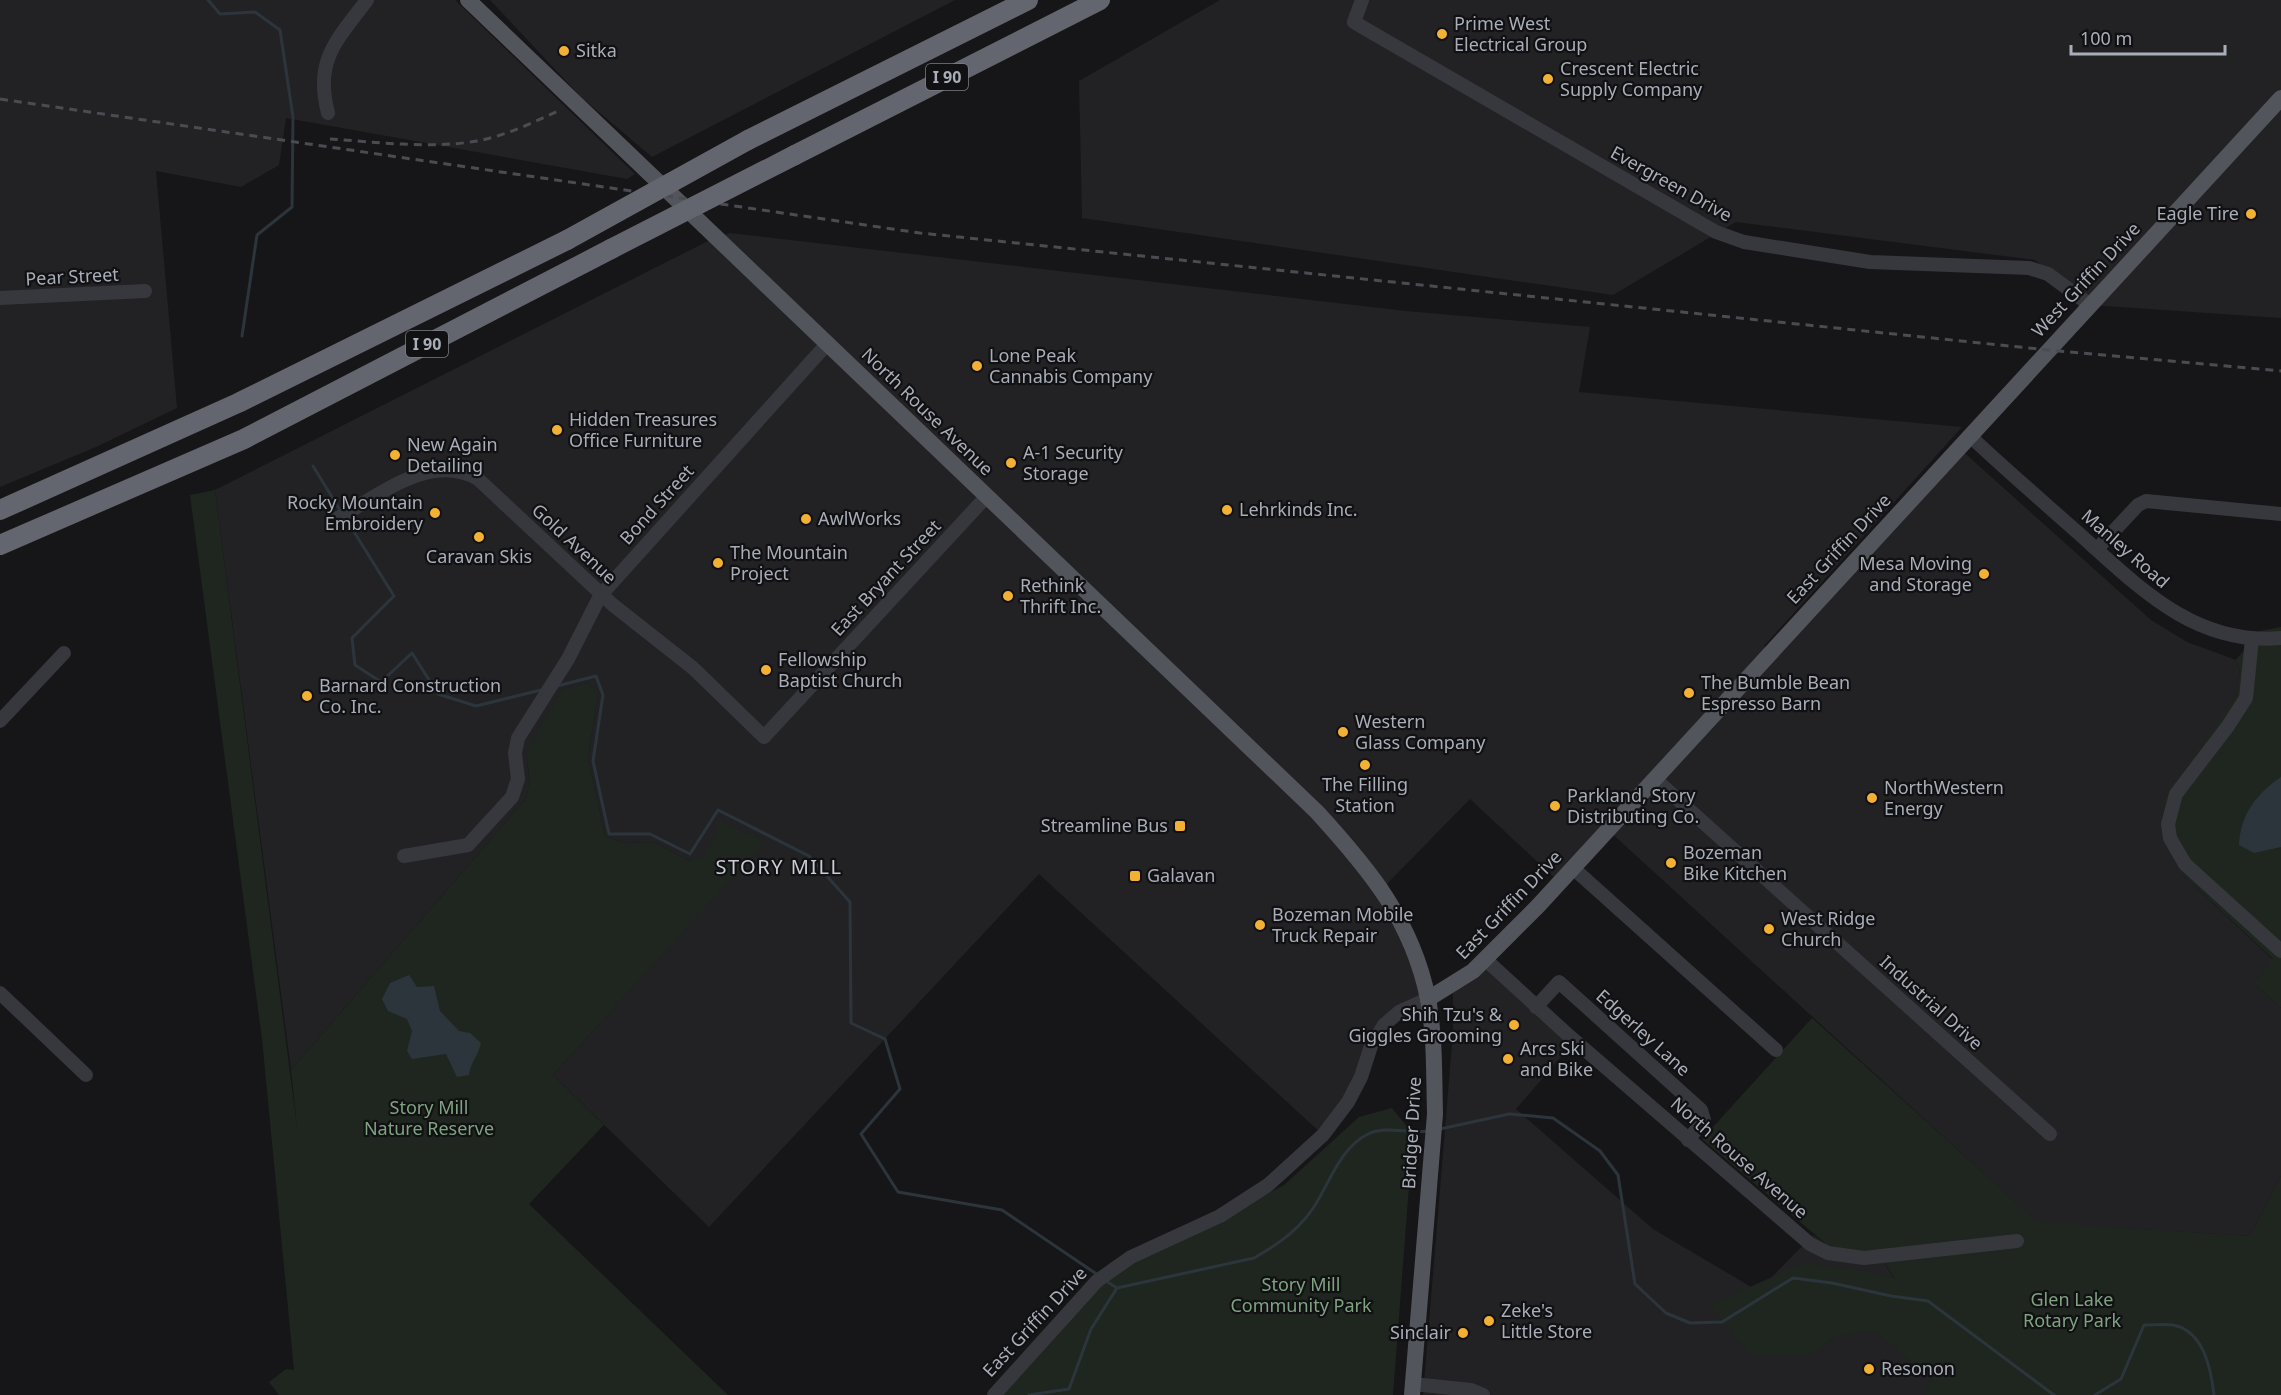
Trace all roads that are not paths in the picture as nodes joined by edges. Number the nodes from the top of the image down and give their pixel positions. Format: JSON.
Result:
{"nodes":[{"id":1,"x":367,"y":0,"type":"edge"},
{"id":2,"x":468,"y":0,"type":"edge"},
{"id":3,"x":1029,"y":0,"type":"edge"},
{"id":4,"x":1100,"y":0,"type":"edge"},
{"id":5,"x":1362,"y":0,"type":"edge"},
{"id":6,"x":2281,"y":98,"type":"edge"},
{"id":7,"x":327,"y":112,"type":"dead end"},
{"id":8,"x":145,"y":291,"type":"dead end"},
{"id":9,"x":0,"y":298,"type":"edge"},
{"id":10,"x":2090,"y":305,"type":"junction"},
{"id":11,"x":827,"y":344,"type":"junction"},
{"id":12,"x":1970,"y":436,"type":"junction"},
{"id":13,"x":987,"y":496,"type":"junction"},
{"id":14,"x":0,"y":510,"type":"edge"},
{"id":15,"x":2281,"y":514,"type":"edge"},
{"id":16,"x":336,"y":519,"type":"dead end"},
{"id":17,"x":0,"y":545,"type":"edge"},
{"id":18,"x":2097,"y":549,"type":"junction"},
{"id":19,"x":601,"y":594,"type":"junction"},
{"id":20,"x":2281,"y":638,"type":"edge"},
{"id":21,"x":2252,"y":639,"type":"junction"},
{"id":22,"x":64,"y":653,"type":"dead end"},
{"id":23,"x":0,"y":721,"type":"edge"},
{"id":24,"x":764,"y":737,"type":"joint"},
{"id":25,"x":1655,"y":779,"type":"junction"},
{"id":26,"x":1356,"y":855,"type":"joint"},
{"id":27,"x":404,"y":856,"type":"dead end"},
{"id":28,"x":1573,"y":868,"type":"junction"},
{"id":29,"x":2281,"y":951,"type":"edge"},
{"id":30,"x":1486,"y":960,"type":"junction"},
{"id":31,"x":0,"y":993,"type":"edge"},
{"id":32,"x":1428,"y":999,"type":"junction"},
{"id":33,"x":1536,"y":1007,"type":"junction"},
{"id":34,"x":1776,"y":1050,"type":"dead end"},
{"id":35,"x":86,"y":1075,"type":"dead end"},
{"id":36,"x":2050,"y":1134,"type":"dead end"},
{"id":37,"x":1688,"y":1140,"type":"junction"},
{"id":38,"x":2017,"y":1241,"type":"dead end"},
{"id":39,"x":1413,"y":1389,"type":"edge"},
{"id":40,"x":994,"y":1395,"type":"edge"},
{"id":41,"x":1483,"y":1395,"type":"edge"}],
"edges":[{"from":1,"to":7,"type":"street"},
{"from":2,"to":11,"type":"main road","name":"North Rouse Avenue"},
{"from":3,"to":14,"type":"highway","number":"I 90","bridge":true},
{"from":4,"to":17,"type":"highway","number":"I 90","bridge":true},
{"from":5,"to":10,"type":"street","name":"Evergreen Drive"},
{"from":6,"to":10,"type":"main road","name":"West Griffin Drive"},
{"from":8,"to":9,"type":"street","name":"Pear Street"},
{"from":10,"to":12,"type":"main road","name":"West Griffin Drive"},
{"from":11,"to":13,"type":"main road","name":"North Rouse Avenue"},
{"from":11,"to":19,"type":"street","name":"Bond Street"},
{"from":12,"to":18,"type":"street","name":"Manley Road"},
{"from":12,"to":25,"type":"main road","name":"East Griffin Drive"},
{"from":13,"to":24,"type":"street","name":"East Bryant Street"},
{"from":13,"to":26,"type":"main road","name":"North Rouse Avenue"},
{"from":15,"to":18,"type":"street"},
{"from":16,"to":19,"type":"street","name":"Gold Avenue"},
{"from":18,"to":21,"type":"street","name":"Manley Road"},
{"from":19,"to":24,"type":"street","name":"Gold Avenue"},
{"from":19,"to":27,"type":"street","name":"Bond Street"},
{"from":20,"to":21,"type":"street","name":"Manley Road"},
{"from":21,"to":29,"type":"street"},
{"from":22,"to":23,"type":"street"},
{"from":25,"to":28,"type":"main road","name":"East Griffin Drive"},
{"from":25,"to":36,"type":"street","name":"Industrial Drive"},
{"from":26,"to":32,"type":"main road","name":"Bridger Drive"},
{"from":28,"to":30,"type":"main road","name":"East Griffin Drive"},
{"from":28,"to":34,"type":"street"},
{"from":30,"to":32,"type":"main road","name":"East Griffin Drive"},
{"from":30,"to":33,"type":"street","name":"North Rouse Avenue"},
{"from":31,"to":35,"type":"street"},
{"from":32,"to":39,"type":"main road","name":"Bridger Drive"},
{"from":32,"to":40,"type":"street","name":"East Griffin Drive"},
{"from":33,"to":37,"type":"street","name":"North Rouse Avenue"},
{"from":33,"to":37,"type":"street","name":"Edgerley Lane"},
{"from":37,"to":38,"type":"street","name":"North Rouse Avenue"},
{"from":39,"to":41,"type":"street"}]}
